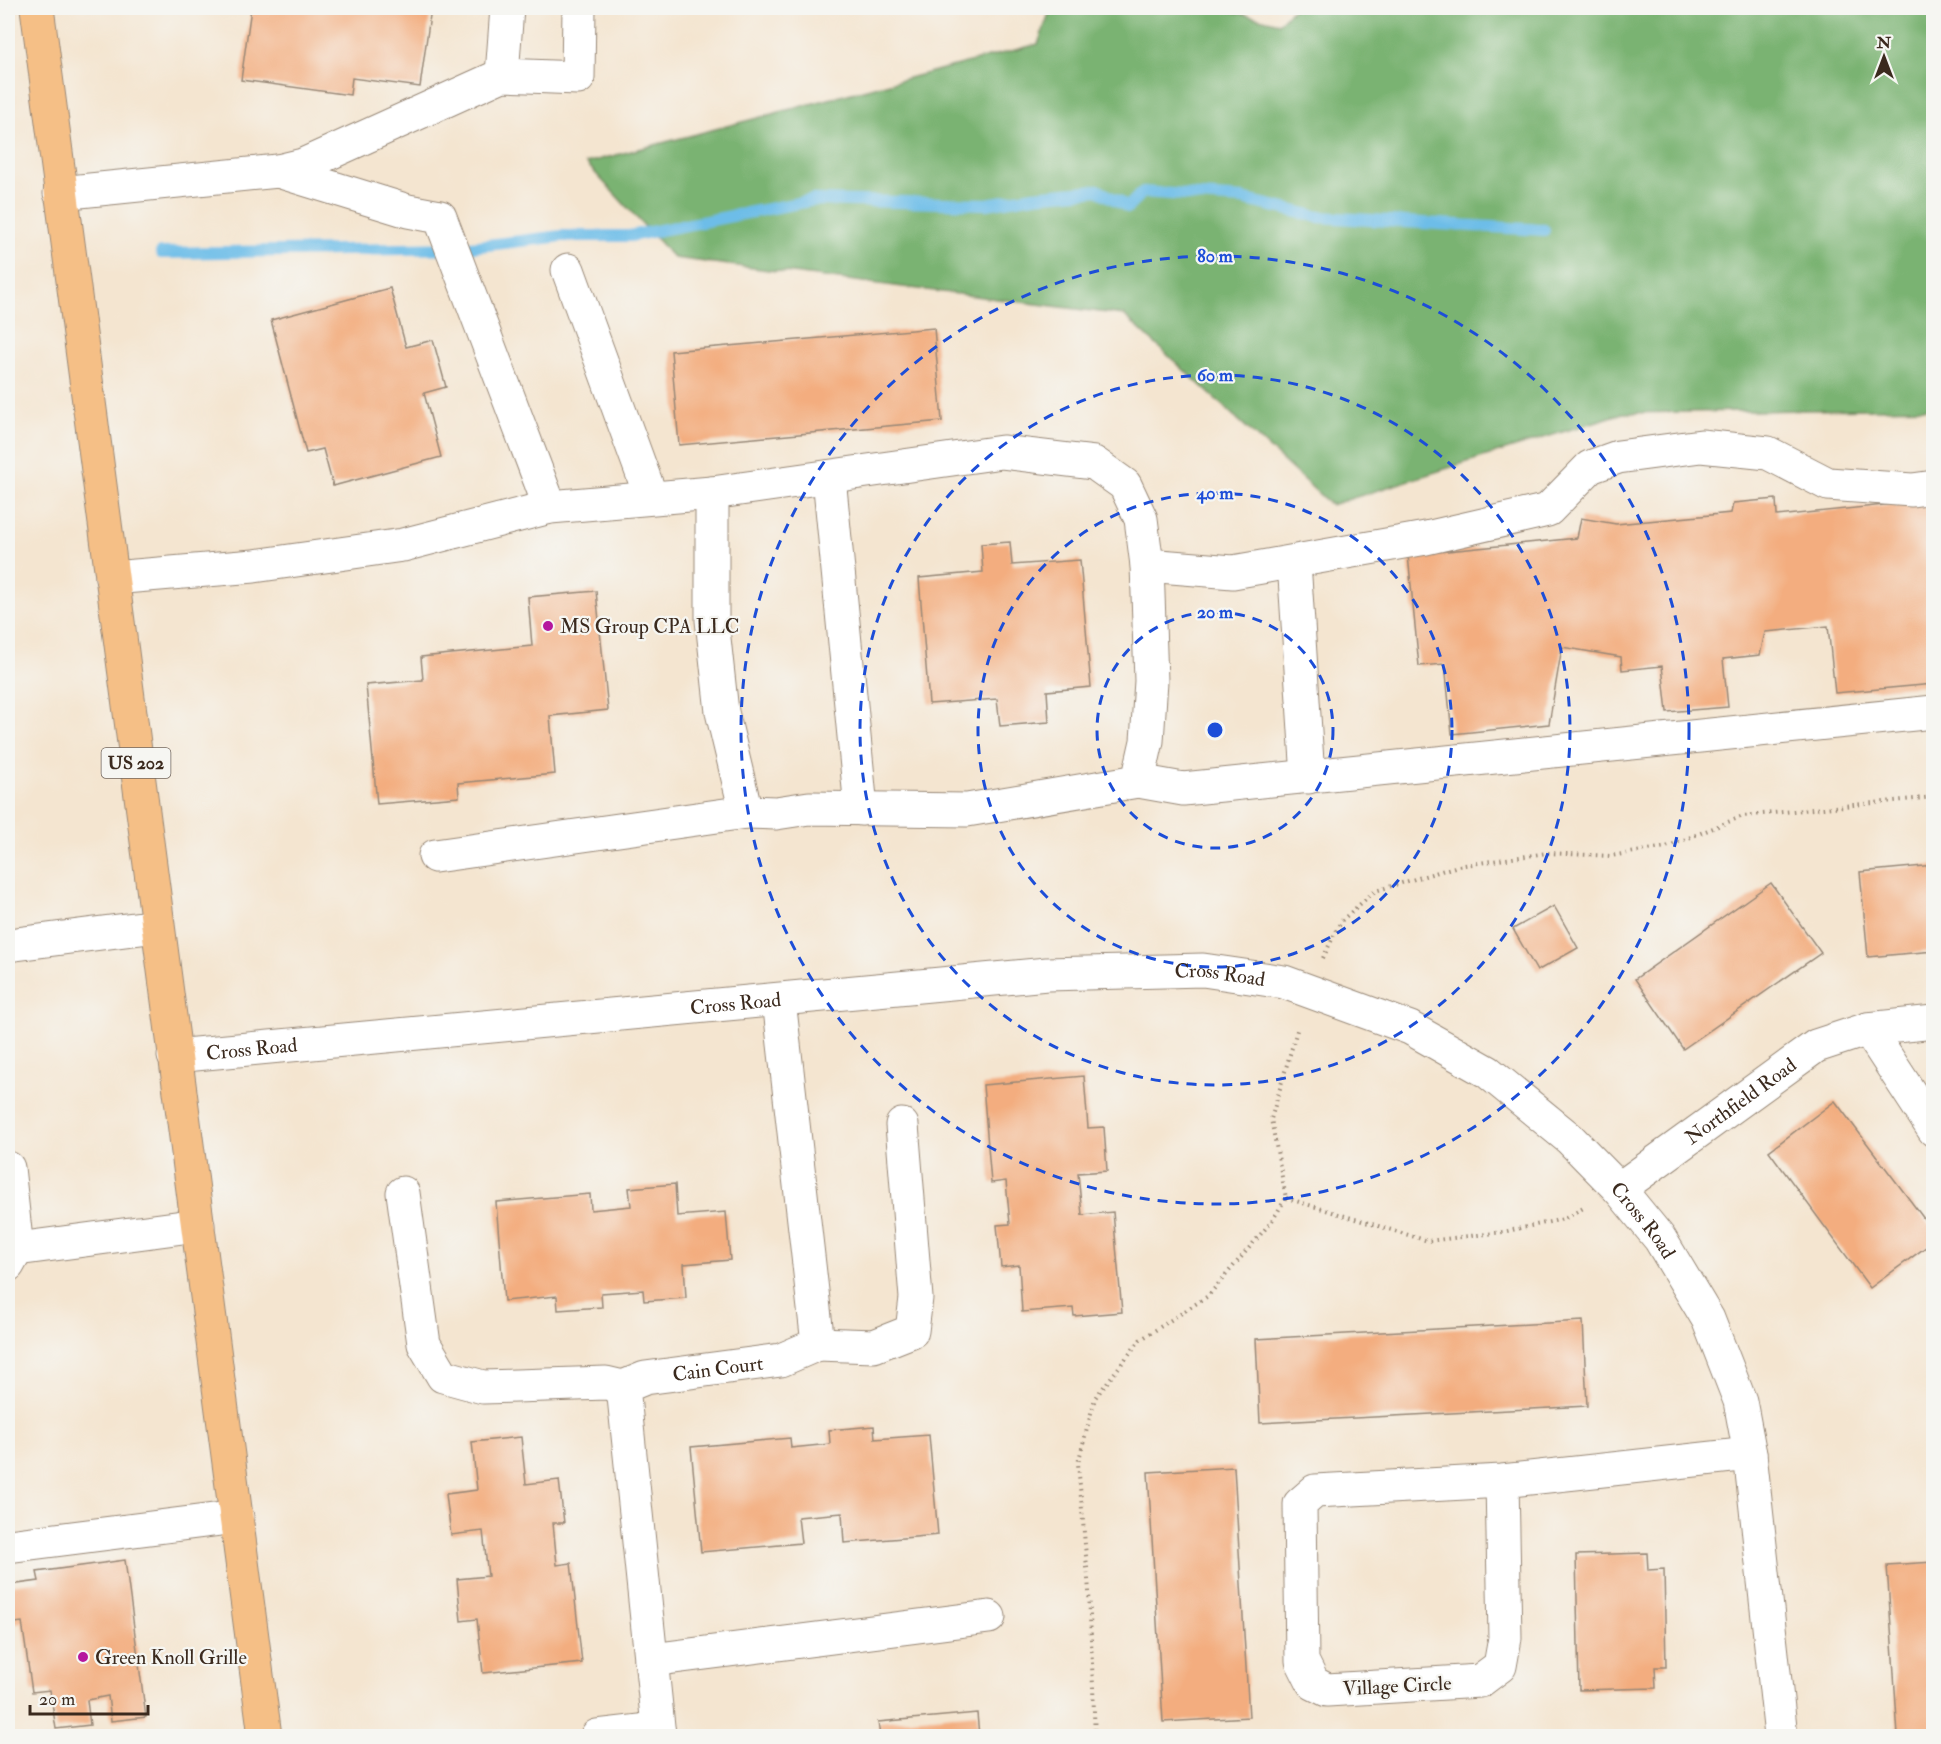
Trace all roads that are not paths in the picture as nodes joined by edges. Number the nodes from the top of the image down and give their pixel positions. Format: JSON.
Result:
{"nodes":[{"id":1,"x":37,"y":8,"type":"edge"},
{"id":2,"x":507,"y":8,"type":"edge"},
{"id":3,"x":579,"y":8,"type":"edge"},
{"id":4,"x":502,"y":75,"type":"junction"},
{"id":5,"x":278,"y":171,"type":"junction"},
{"id":6,"x":60,"y":193,"type":"junction"},
{"id":7,"x":568,"y":270,"type":"dead end"},
{"id":8,"x":829,"y":477,"type":"junction"},
{"id":9,"x":1934,"y":487,"type":"edge"},
{"id":10,"x":712,"y":494,"type":"junction"},
{"id":11,"x":651,"y":497,"type":"junction"},
{"id":12,"x":550,"y":507,"type":"junction"},
{"id":13,"x":1294,"y":562,"type":"junction"},
{"id":14,"x":1147,"y":565,"type":"junction"},
{"id":15,"x":112,"y":578,"type":"junction"},
{"id":16,"x":1934,"y":712,"type":"edge"},
{"id":17,"x":1308,"y":777,"type":"junction"},
{"id":18,"x":1138,"y":781,"type":"junction"},
{"id":19,"x":861,"y":809,"type":"junction"},
{"id":20,"x":746,"y":812,"type":"junction"},
{"id":21,"x":435,"y":856,"type":"dead end"},
{"id":22,"x":157,"y":926,"type":"junction"},
{"id":23,"x":8,"y":945,"type":"edge"},
{"id":24,"x":779,"y":1000,"type":"junction"},
{"id":25,"x":1934,"y":1022,"type":"edge"},
{"id":26,"x":1868,"y":1029,"type":"junction"},
{"id":27,"x":174,"y":1056,"type":"junction"},
{"id":28,"x":902,"y":1125,"type":"dead end"},
{"id":29,"x":1934,"y":1130,"type":"edge"},
{"id":30,"x":8,"y":1168,"type":"edge"},
{"id":31,"x":1619,"y":1189,"type":"junction"},
{"id":32,"x":403,"y":1193,"type":"dead end"},
{"id":33,"x":198,"y":1225,"type":"junction"},
{"id":34,"x":12,"y":1257,"type":"edge"},
{"id":35,"x":818,"y":1344,"type":"junction"},
{"id":36,"x":623,"y":1387,"type":"junction"},
{"id":37,"x":1750,"y":1454,"type":"junction"},
{"id":38,"x":1502,"y":1480,"type":"junction"},
{"id":39,"x":237,"y":1517,"type":"junction"},
{"id":40,"x":8,"y":1546,"type":"edge"},
{"id":41,"x":989,"y":1617,"type":"dead end"},
{"id":42,"x":651,"y":1660,"type":"junction"},
{"id":43,"x":659,"y":1733,"type":"edge"},
{"id":44,"x":265,"y":1737,"type":"edge"},
{"id":45,"x":597,"y":1737,"type":"edge"},
{"id":46,"x":1781,"y":1737,"type":"edge"}],
"edges":[{"from":1,"to":6,"type":"highway","number":"US 202"},
{"from":2,"to":4,"type":"street"},
{"from":3,"to":4,"type":"street"},
{"from":4,"to":5,"type":"street"},
{"from":5,"to":6,"type":"street"},
{"from":5,"to":12,"type":"street"},
{"from":6,"to":15,"type":"highway","number":"US 202"},
{"from":7,"to":11,"type":"street"},
{"from":8,"to":10,"type":"street"},
{"from":8,"to":14,"type":"street"},
{"from":8,"to":19,"type":"street"},
{"from":9,"to":13,"type":"street"},
{"from":10,"to":11,"type":"street"},
{"from":10,"to":20,"type":"street"},
{"from":11,"to":12,"type":"street"},
{"from":12,"to":15,"type":"street"},
{"from":13,"to":14,"type":"street"},
{"from":13,"to":17,"type":"street"},
{"from":14,"to":18,"type":"street"},
{"from":15,"to":22,"type":"highway","number":"US 202"},
{"from":16,"to":17,"type":"street"},
{"from":17,"to":18,"type":"street"},
{"from":18,"to":19,"type":"street"},
{"from":19,"to":20,"type":"street"},
{"from":20,"to":21,"type":"street"},
{"from":22,"to":23,"type":"street"},
{"from":22,"to":27,"type":"highway","number":"US 202"},
{"from":24,"to":27,"type":"street","name":"Cross Road"},
{"from":24,"to":31,"type":"street","name":"Cross Road"},
{"from":24,"to":35,"type":"street"},
{"from":25,"to":26,"type":"street","name":"Northfield Road"},
{"from":26,"to":29,"type":"street"},
{"from":26,"to":31,"type":"street","name":"Northfield Road"},
{"from":27,"to":33,"type":"highway","number":"US 202"},
{"from":28,"to":35,"type":"street"},
{"from":30,"to":34,"type":"street"},
{"from":31,"to":37,"type":"street","name":"Cross Road"},
{"from":32,"to":36,"type":"street"},
{"from":33,"to":34,"type":"street"},
{"from":33,"to":39,"type":"highway","number":"US 202"},
{"from":35,"to":36,"type":"street","name":"Cain Court"},
{"from":36,"to":42,"type":"street"},
{"from":37,"to":38,"type":"street","name":"Village Circle"},
{"from":37,"to":46,"type":"street","name":"Cross Road"},
{"from":38,"to":38,"type":"street","name":"Village Circle"},
{"from":39,"to":40,"type":"street"},
{"from":39,"to":44,"type":"highway","number":"US 202"},
{"from":41,"to":42,"type":"street"},
{"from":42,"to":43,"type":"street"},
{"from":43,"to":45,"type":"street"}]}
